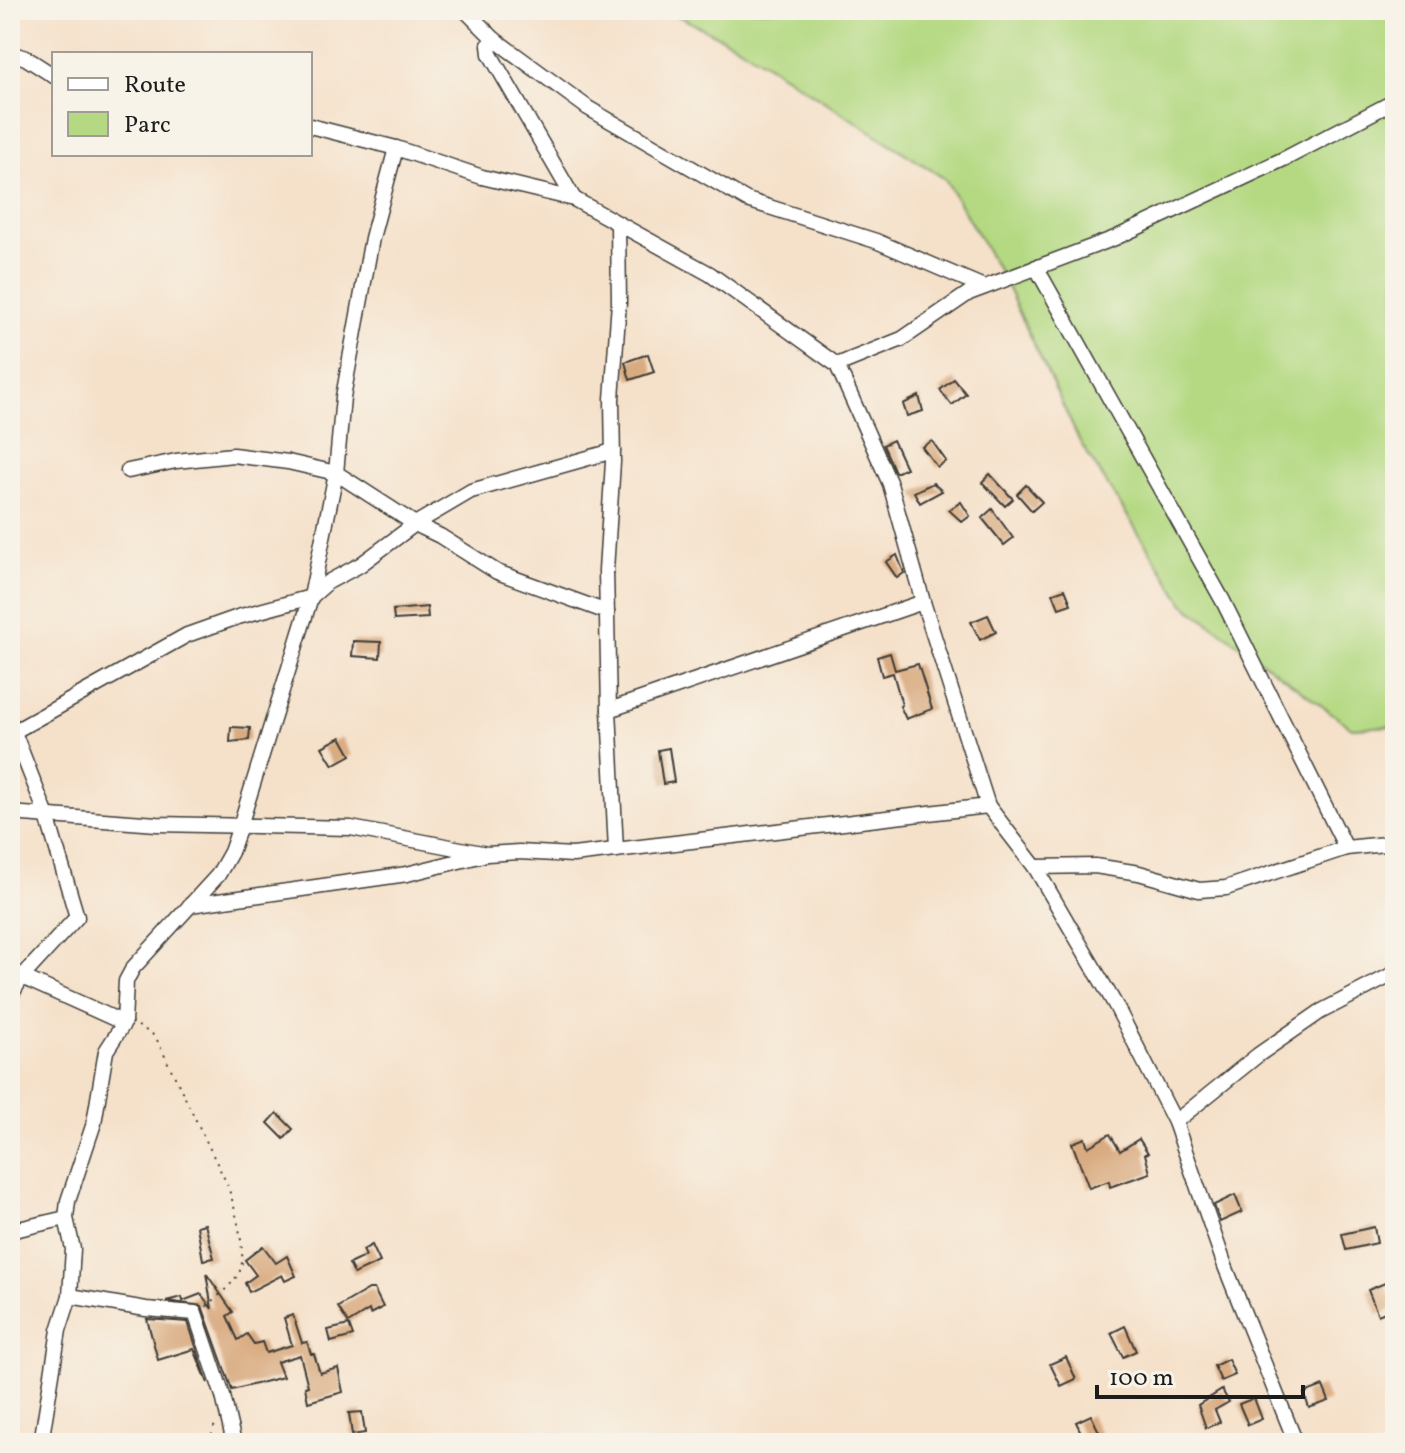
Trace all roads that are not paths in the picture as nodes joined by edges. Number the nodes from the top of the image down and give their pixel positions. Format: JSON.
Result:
{"nodes":[{"id":1,"x":465,"y":10,"type":"edge"},
{"id":2,"x":494,"y":39,"type":"junction"},
{"id":3,"x":10,"y":53,"type":"edge"},
{"id":4,"x":52,"y":75,"type":"edge"},
{"id":5,"x":1395,"y":101,"type":"edge"},
{"id":6,"x":312,"y":127,"type":"edge"},
{"id":7,"x":396,"y":148,"type":"junction"},
{"id":8,"x":574,"y":199,"type":"junction"},
{"id":9,"x":618,"y":225,"type":"junction"},
{"id":10,"x":1036,"y":267,"type":"junction"},
{"id":11,"x":984,"y":287,"type":"junction"},
{"id":12,"x":837,"y":365,"type":"junction"},
{"id":13,"x":613,"y":451,"type":"junction"},
{"id":14,"x":128,"y":471,"type":"dead end"},
{"id":15,"x":336,"y":473,"type":"junction"},
{"id":16,"x":415,"y":524,"type":"junction"},
{"id":17,"x":311,"y":597,"type":"junction"},
{"id":18,"x":923,"y":602,"type":"junction"},
{"id":19,"x":607,"y":612,"type":"junction"},
{"id":20,"x":609,"y":710,"type":"junction"},
{"id":21,"x":12,"y":727,"type":"edge"},
{"id":22,"x":988,"y":806,"type":"junction"},
{"id":23,"x":10,"y":813,"type":"edge"},
{"id":24,"x":47,"y":816,"type":"junction"},
{"id":25,"x":240,"y":826,"type":"junction"},
{"id":26,"x":1395,"y":843,"type":"edge"},
{"id":27,"x":1346,"y":848,"type":"junction"},
{"id":28,"x":616,"y":850,"type":"junction"},
{"id":29,"x":487,"y":854,"type":"junction"},
{"id":30,"x":1035,"y":867,"type":"junction"},
{"id":31,"x":190,"y":905,"type":"junction"},
{"id":32,"x":1395,"y":973,"type":"edge"},
{"id":33,"x":16,"y":974,"type":"edge"},
{"id":34,"x":10,"y":997,"type":"edge"},
{"id":35,"x":124,"y":1023,"type":"junction"},
{"id":36,"x":1175,"y":1122,"type":"junction"},
{"id":37,"x":66,"y":1218,"type":"junction"},
{"id":38,"x":10,"y":1231,"type":"edge"},
{"id":39,"x":70,"y":1296,"type":"junction"},
{"id":40,"x":41,"y":1443,"type":"edge"},
{"id":41,"x":234,"y":1443,"type":"edge"},
{"id":42,"x":1296,"y":1443,"type":"edge"}],
"edges":[{"from":1,"to":2,"type":"street"},
{"from":2,"to":8,"type":"street"},
{"from":2,"to":11,"type":"street"},
{"from":3,"to":4,"type":"street"},
{"from":5,"to":10,"type":"street"},
{"from":6,"to":7,"type":"street"},
{"from":7,"to":8,"type":"street"},
{"from":7,"to":15,"type":"street"},
{"from":8,"to":9,"type":"street"},
{"from":9,"to":12,"type":"street"},
{"from":9,"to":13,"type":"street"},
{"from":10,"to":11,"type":"street"},
{"from":10,"to":27,"type":"street"},
{"from":11,"to":12,"type":"street"},
{"from":12,"to":18,"type":"street"},
{"from":13,"to":16,"type":"street"},
{"from":13,"to":19,"type":"street"},
{"from":14,"to":15,"type":"street"},
{"from":15,"to":16,"type":"street"},
{"from":15,"to":17,"type":"street"},
{"from":16,"to":17,"type":"street"},
{"from":16,"to":19,"type":"street"},
{"from":17,"to":21,"type":"street"},
{"from":17,"to":25,"type":"street"},
{"from":18,"to":20,"type":"street"},
{"from":18,"to":22,"type":"street"},
{"from":19,"to":20,"type":"street"},
{"from":20,"to":28,"type":"street"},
{"from":21,"to":24,"type":"street"},
{"from":22,"to":28,"type":"street"},
{"from":22,"to":30,"type":"street"},
{"from":23,"to":24,"type":"street"},
{"from":24,"to":25,"type":"street"},
{"from":24,"to":33,"type":"street"},
{"from":25,"to":29,"type":"street"},
{"from":25,"to":31,"type":"street"},
{"from":26,"to":27,"type":"street"},
{"from":27,"to":30,"type":"street"},
{"from":28,"to":29,"type":"street"},
{"from":29,"to":31,"type":"street"},
{"from":30,"to":36,"type":"street"},
{"from":31,"to":35,"type":"street"},
{"from":32,"to":36,"type":"street"},
{"from":33,"to":34,"type":"street"},
{"from":33,"to":35,"type":"street"},
{"from":35,"to":37,"type":"street"},
{"from":36,"to":42,"type":"street"},
{"from":37,"to":38,"type":"street"},
{"from":37,"to":39,"type":"street"},
{"from":39,"to":40,"type":"street"},
{"from":39,"to":41,"type":"street"}]}
